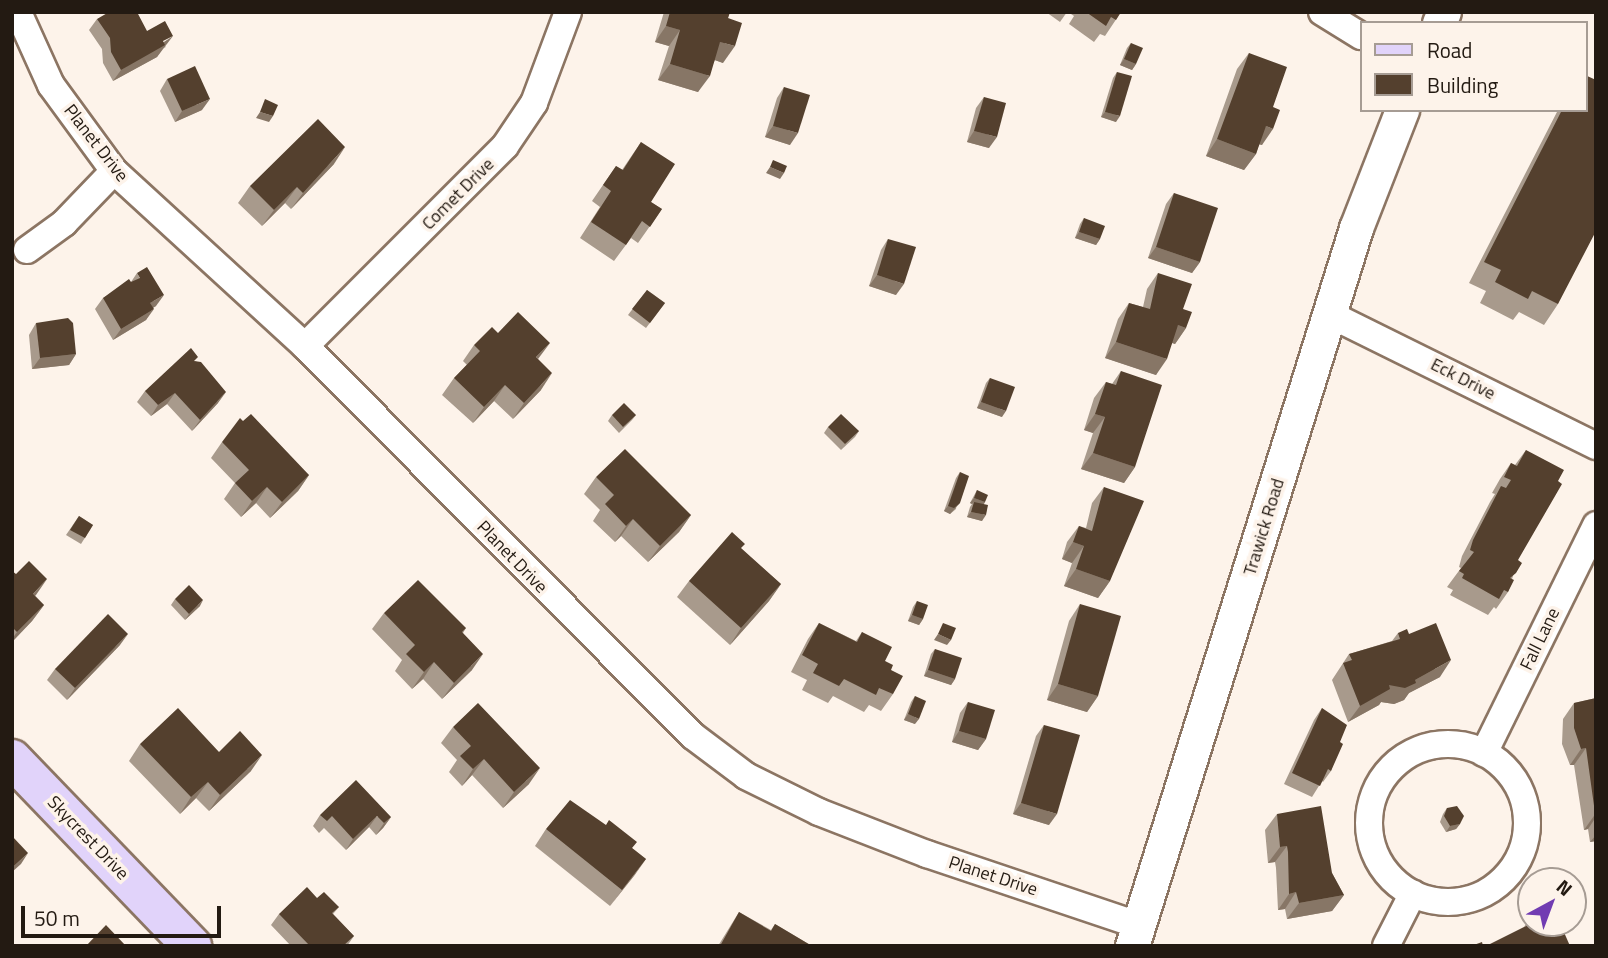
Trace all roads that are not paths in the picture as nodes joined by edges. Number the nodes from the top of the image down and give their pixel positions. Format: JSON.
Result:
{"nodes":[{"id":1,"x":18,"y":12,"type":"edge"},
{"id":2,"x":568,"y":12,"type":"edge"},
{"id":3,"x":1322,"y":12,"type":"edge"},
{"id":4,"x":1360,"y":35,"type":"edge"},
{"id":5,"x":1401,"y":112,"type":"edge"},
{"id":6,"x":114,"y":172,"type":"junction"},
{"id":7,"x":27,"y":250,"type":"dead end"},
{"id":8,"x":1329,"y":314,"type":"junction"},
{"id":9,"x":305,"y":346,"type":"junction"},
{"id":10,"x":1596,"y":446,"type":"edge"},
{"id":11,"x":1596,"y":525,"type":"edge"},
{"id":12,"x":1484,"y":754,"type":"junction"},
{"id":13,"x":12,"y":760,"type":"edge"},
{"id":14,"x":1413,"y":893,"type":"junction"},
{"id":15,"x":1135,"y":935,"type":"edge"},
{"id":16,"x":192,"y":946,"type":"edge"},
{"id":17,"x":1386,"y":946,"type":"edge"}],
"edges":[{"from":1,"to":6,"type":"street","name":"Planet Drive"},
{"from":2,"to":9,"type":"street","name":"Comet Drive"},
{"from":3,"to":4,"type":"street"},
{"from":5,"to":8,"type":"street","name":"Trawick Road"},
{"from":6,"to":7,"type":"street"},
{"from":6,"to":9,"type":"street","name":"Planet Drive"},
{"from":8,"to":10,"type":"street","name":"Eck Drive"},
{"from":8,"to":15,"type":"street","name":"Trawick Road"},
{"from":9,"to":15,"type":"street","name":"Planet Drive"},
{"from":11,"to":12,"type":"street","name":"Fall Lane"},
{"from":12,"to":14,"type":"street"},
{"from":12,"to":14,"type":"street"},
{"from":13,"to":16,"type":"main road","name":"Skycrest Drive"},
{"from":14,"to":17,"type":"street"}]}
